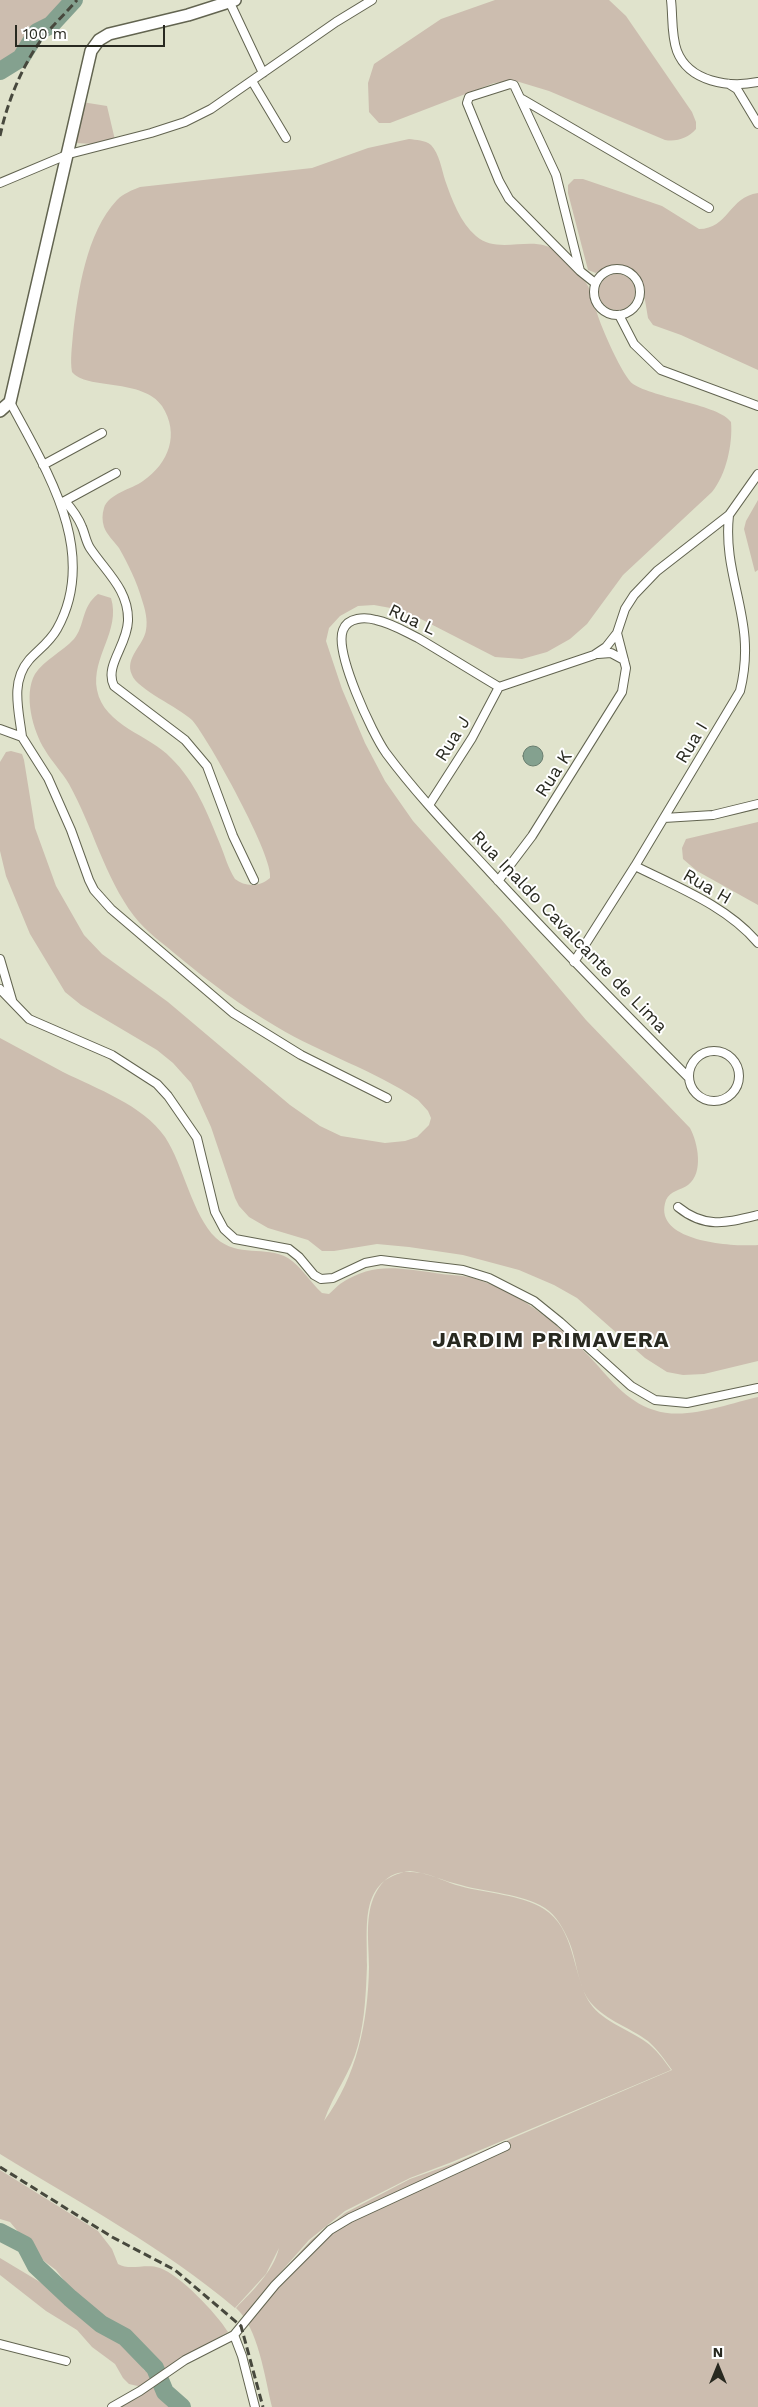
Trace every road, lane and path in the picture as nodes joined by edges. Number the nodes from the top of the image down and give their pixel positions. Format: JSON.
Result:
{"nodes":[{"id":1,"x":372,"y":0,"type":"edge"},
{"id":2,"x":671,"y":0,"type":"edge"},
{"id":3,"x":232,"y":1,"type":"edge"},
{"id":4,"x":263,"y":72,"type":"junction"},
{"id":5,"x":252,"y":81,"type":"junction"},
{"id":6,"x":756,"y":83,"type":"edge"},
{"id":7,"x":728,"y":84,"type":"junction"},
{"id":8,"x":522,"y":99,"type":"junction"},
{"id":9,"x":758,"y":124,"type":"edge"},
{"id":10,"x":286,"y":138,"type":"dead end"},
{"id":11,"x":69,"y":154,"type":"junction"},
{"id":12,"x":0,"y":183,"type":"edge"},
{"id":13,"x":709,"y":208,"type":"dead end"},
{"id":14,"x":580,"y":271,"type":"junction"},
{"id":15,"x":595,"y":283,"type":"junction"},
{"id":16,"x":620,"y":315,"type":"junction"},
{"id":17,"x":10,"y":402,"type":"junction"},
{"id":18,"x":758,"y":406,"type":"edge"},
{"id":19,"x":0,"y":411,"type":"edge"},
{"id":20,"x":102,"y":433,"type":"dead end"},
{"id":21,"x":43,"y":465,"type":"junction"},
{"id":22,"x":116,"y":473,"type":"dead end"},
{"id":23,"x":758,"y":474,"type":"edge"},
{"id":24,"x":63,"y":502,"type":"junction"},
{"id":25,"x":729,"y":515,"type":"junction"},
{"id":26,"x":711,"y":528,"type":"junction"},
{"id":27,"x":729,"y":542,"type":"junction"},
{"id":28,"x":617,"y":633,"type":"junction"},
{"id":29,"x":594,"y":655,"type":"junction"},
{"id":30,"x":624,"y":660,"type":"junction"},
{"id":31,"x":499,"y":687,"type":"junction"},
{"id":32,"x":0,"y":729,"type":"edge"},
{"id":33,"x":22,"y":737,"type":"junction"},
{"id":34,"x":758,"y":804,"type":"edge"},
{"id":35,"x":428,"y":805,"type":"junction"},
{"id":36,"x":664,"y":818,"type":"junction"},
{"id":37,"x":636,"y":866,"type":"junction"},
{"id":38,"x":254,"y":880,"type":"dead end"},
{"id":39,"x":498,"y":881,"type":"junction"},
{"id":40,"x":758,"y":943,"type":"edge"},
{"id":41,"x":0,"y":959,"type":"edge"},
{"id":42,"x":574,"y":962,"type":"junction"},
{"id":43,"x":0,"y":989,"type":"edge"},
{"id":44,"x":12,"y":1000,"type":"junction"},
{"id":45,"x":689,"y":1078,"type":"junction"},
{"id":46,"x":387,"y":1098,"type":"dead end"},
{"id":47,"x":678,"y":1206,"type":"dead end"},
{"id":48,"x":758,"y":1215,"type":"edge"},
{"id":49,"x":758,"y":1388,"type":"edge"},
{"id":50,"x":506,"y":2146,"type":"dead end"},
{"id":51,"x":234,"y":2335,"type":"junction"},
{"id":52,"x":0,"y":2344,"type":"edge"},
{"id":53,"x":66,"y":2361,"type":"dead end"},
{"id":54,"x":112,"y":2407,"type":"edge"},
{"id":55,"x":255,"y":2407,"type":"edge"}],
"edges":[{"from":1,"to":4,"type":"street"},
{"from":2,"to":7,"type":"street"},
{"from":3,"to":4,"type":"street"},
{"from":3,"to":11,"type":"street"},
{"from":4,"to":5,"type":"street"},
{"from":5,"to":10,"type":"street"},
{"from":5,"to":11,"type":"street"},
{"from":6,"to":7,"type":"street"},
{"from":7,"to":9,"type":"street"},
{"from":8,"to":13,"type":"street"},
{"from":8,"to":14,"type":"street"},
{"from":8,"to":14,"type":"street"},
{"from":11,"to":12,"type":"street"},
{"from":11,"to":17,"type":"street"},
{"from":14,"to":15,"type":"street"},
{"from":15,"to":16,"type":"street"},
{"from":15,"to":16,"type":"street"},
{"from":16,"to":18,"type":"street"},
{"from":17,"to":19,"type":"street"},
{"from":17,"to":21,"type":"street"},
{"from":20,"to":21,"type":"street"},
{"from":21,"to":24,"type":"street"},
{"from":22,"to":24,"type":"street"},
{"from":23,"to":25,"type":"street"},
{"from":24,"to":33,"type":"street"},
{"from":24,"to":38,"type":"street"},
{"from":25,"to":26,"type":"street"},
{"from":25,"to":27,"type":"street","name":"Rua I"},
{"from":26,"to":27,"type":"street"},
{"from":26,"to":28,"type":"street"},
{"from":27,"to":36,"type":"street","name":"Rua I"},
{"from":28,"to":29,"type":"street"},
{"from":28,"to":30,"type":"street"},
{"from":29,"to":30,"type":"street"},
{"from":29,"to":31,"type":"street"},
{"from":30,"to":39,"type":"street","name":"Rua K"},
{"from":31,"to":35,"type":"street","name":"Rua J"},
{"from":31,"to":35,"type":"street","name":"Rua L"},
{"from":32,"to":33,"type":"street"},
{"from":33,"to":46,"type":"street"},
{"from":34,"to":36,"type":"street"},
{"from":35,"to":39,"type":"street","name":"Rua Inaldo Cavalcante de Lima"},
{"from":36,"to":37,"type":"street","name":"Rua I"},
{"from":37,"to":40,"type":"street","name":"Rua H"},
{"from":37,"to":42,"type":"street","name":"Rua I"},
{"from":39,"to":42,"type":"street","name":"Rua Inaldo Cavalcante de Lima"},
{"from":41,"to":44,"type":"street"},
{"from":42,"to":45,"type":"street","name":"Rua Inaldo Cavalcante de Lima"},
{"from":43,"to":44,"type":"street"},
{"from":44,"to":49,"type":"street"},
{"from":45,"to":45,"type":"street","name":"Rua Inaldo Cavalcante de Lima"},
{"from":47,"to":48,"type":"street"},
{"from":50,"to":51,"type":"street"},
{"from":51,"to":54,"type":"street"},
{"from":51,"to":55,"type":"street"},
{"from":52,"to":53,"type":"street"}]}
